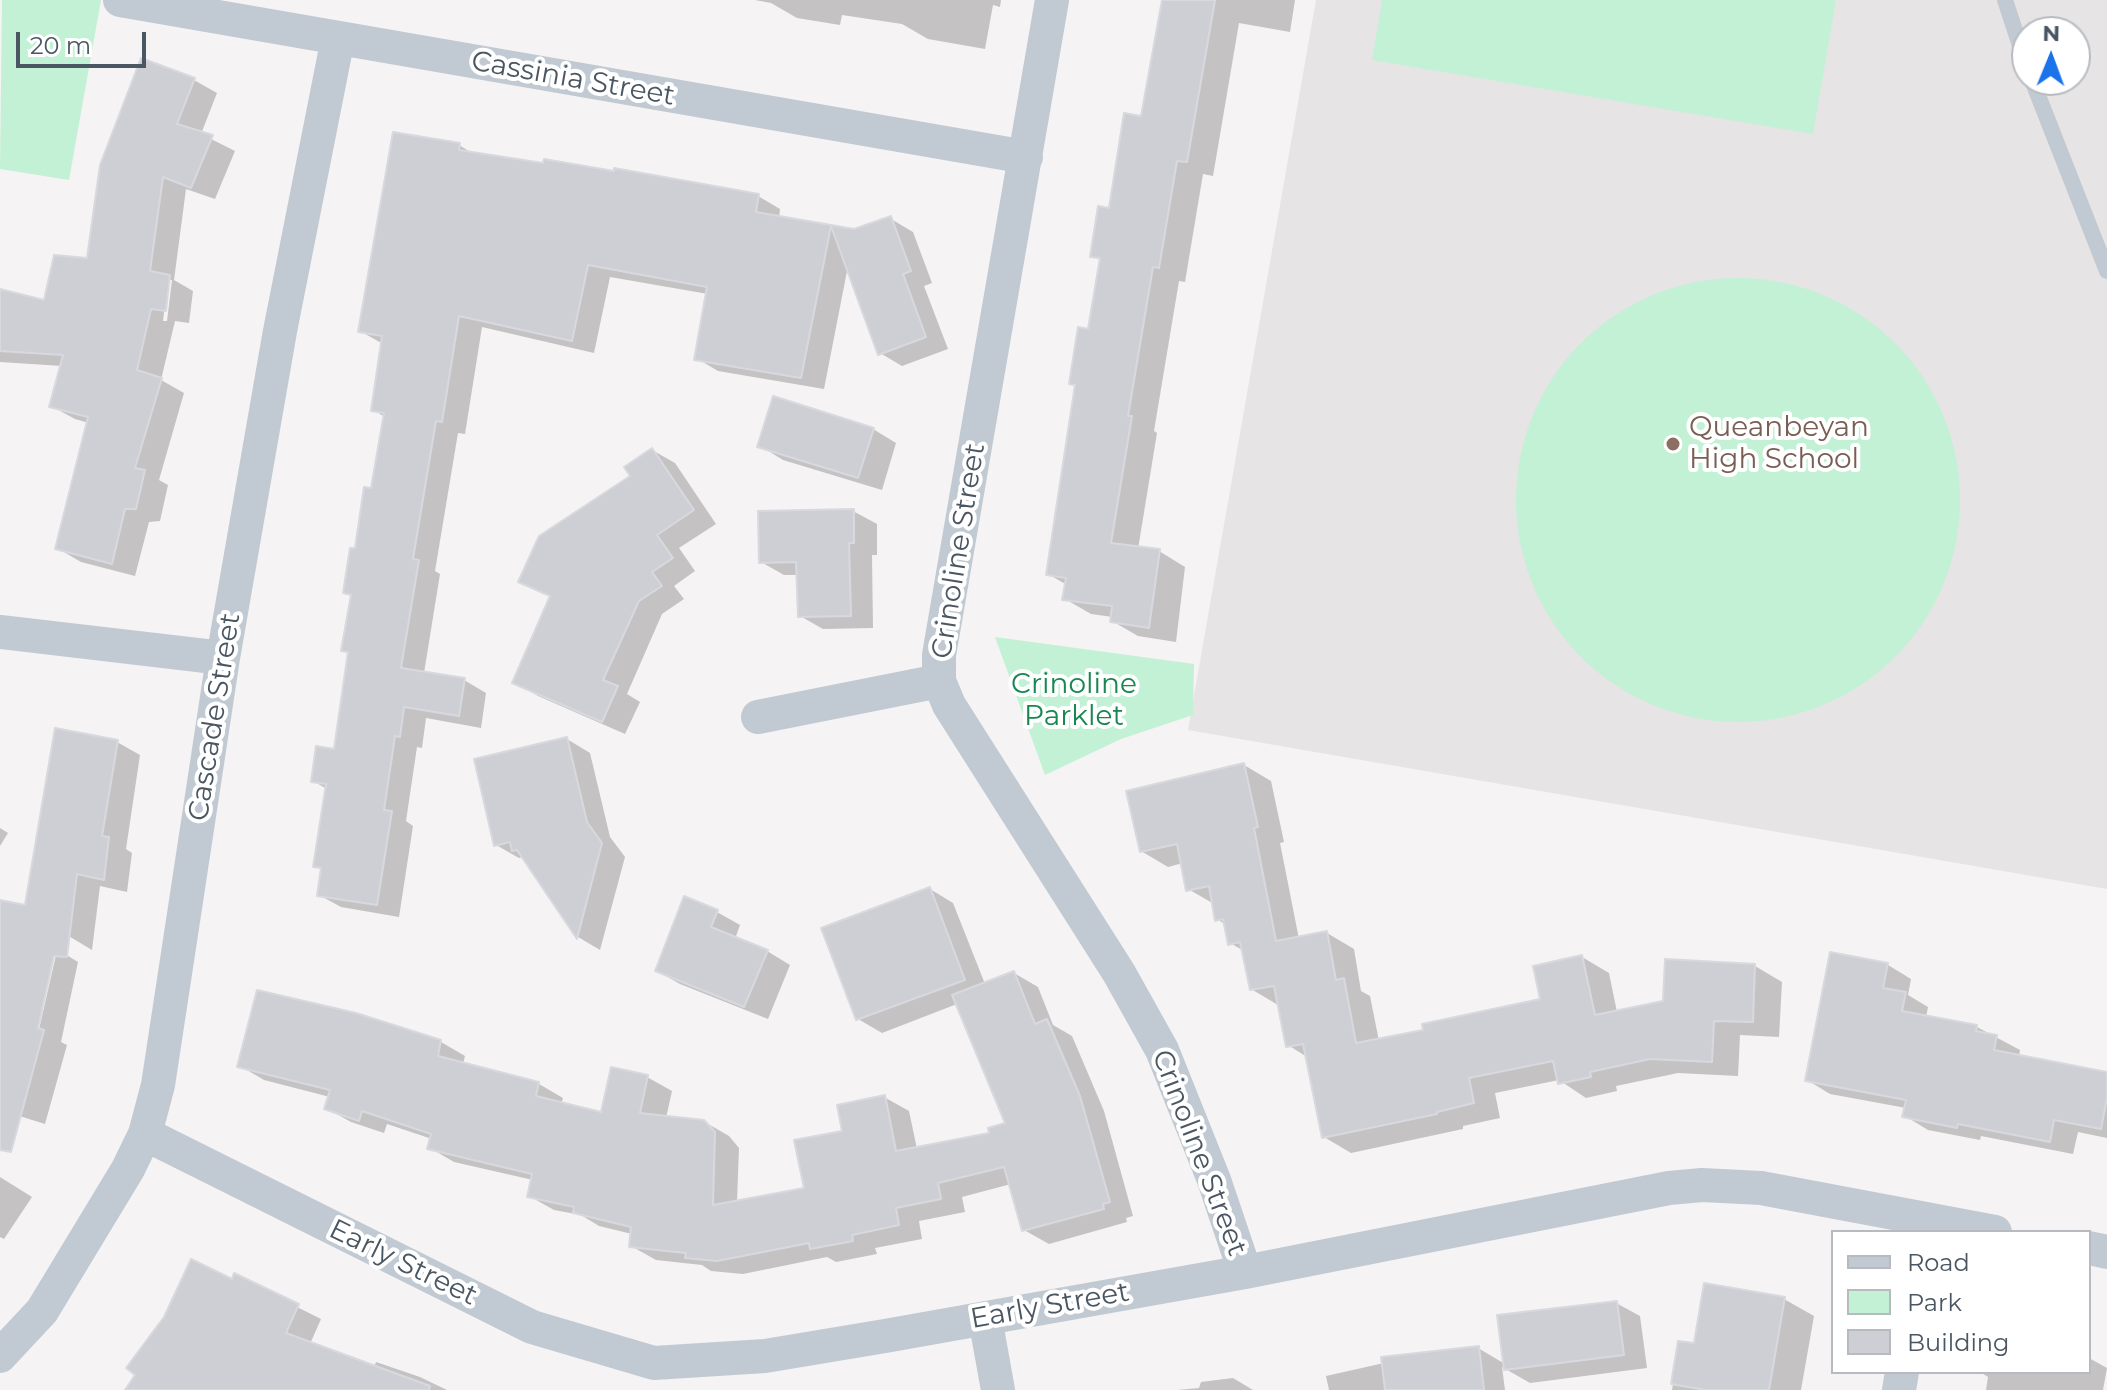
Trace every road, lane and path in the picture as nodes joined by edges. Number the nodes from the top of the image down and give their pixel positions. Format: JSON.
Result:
{"nodes":[{"id":1,"x":120,"y":0,"type":"edge"},
{"id":2,"x":1052,"y":0,"type":"edge"},
{"id":3,"x":338,"y":38,"type":"junction"},
{"id":4,"x":2038,"y":96,"type":"edge"},
{"id":5,"x":1026,"y":157,"type":"junction"},
{"id":6,"x":2107,"y":271,"type":"edge"},
{"id":7,"x":0,"y":632,"type":"edge"},
{"id":8,"x":223,"y":658,"type":"junction"},
{"id":9,"x":939,"y":681,"type":"junction"},
{"id":10,"x":758,"y":717,"type":"dead end"},
{"id":11,"x":145,"y":1134,"type":"junction"},
{"id":12,"x":1932,"y":1226,"type":"edge"},
{"id":13,"x":1974,"y":1230,"type":"edge"},
{"id":14,"x":1245,"y":1272,"type":"junction"},
{"id":15,"x":985,"y":1318,"type":"junction"},
{"id":16,"x":0,"y":1356,"type":"edge"},
{"id":17,"x":998,"y":1390,"type":"edge"}],
"edges":[{"from":1,"to":3,"type":"street","name":"Cassinia Street"},
{"from":2,"to":5,"type":"street","name":"Crinoline Street"},
{"from":3,"to":5,"type":"street","name":"Cassinia Street"},
{"from":3,"to":8,"type":"street","name":"Cascade Street"},
{"from":4,"to":6,"type":"lane"},
{"from":5,"to":9,"type":"street","name":"Crinoline Street"},
{"from":7,"to":8,"type":"street"},
{"from":8,"to":11,"type":"street","name":"Cascade Street"},
{"from":9,"to":10,"type":"street"},
{"from":9,"to":14,"type":"street","name":"Crinoline Street"},
{"from":11,"to":15,"type":"street","name":"Early Street"},
{"from":11,"to":16,"type":"street","name":"Cascade Street"},
{"from":12,"to":13,"type":"street","name":"Early Street"},
{"from":12,"to":14,"type":"street","name":"Early Street"},
{"from":14,"to":15,"type":"street","name":"Early Street"},
{"from":15,"to":17,"type":"street"}]}
